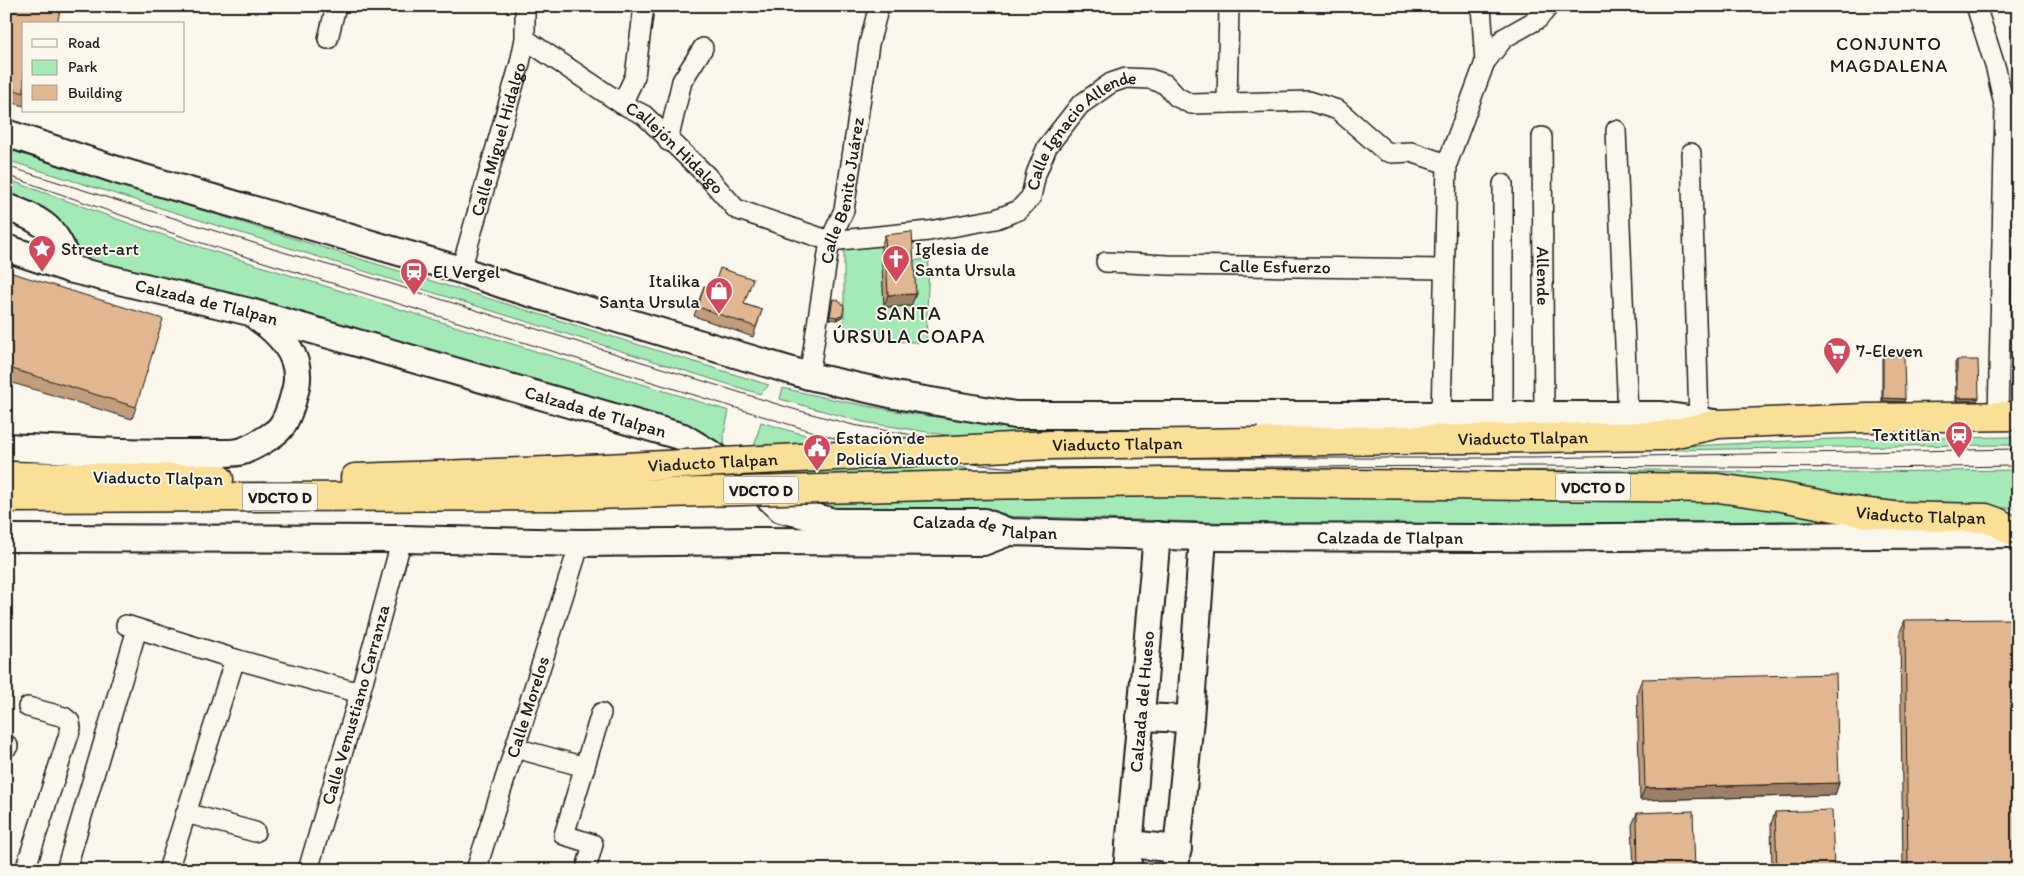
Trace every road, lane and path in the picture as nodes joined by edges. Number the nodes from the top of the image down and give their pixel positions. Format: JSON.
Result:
{"nodes":[{"id":1,"x":336,"y":6,"type":"edge"},
{"id":2,"x":525,"y":6,"type":"edge"},
{"id":3,"x":644,"y":6,"type":"edge"},
{"id":4,"x":879,"y":6,"type":"edge"},
{"id":5,"x":1229,"y":6,"type":"edge"},
{"id":6,"x":1480,"y":6,"type":"edge"},
{"id":7,"x":1549,"y":6,"type":"edge"},
{"id":8,"x":1976,"y":6,"type":"edge"},
{"id":9,"x":328,"y":39,"type":"dead end"},
{"id":10,"x":525,"y":39,"type":"junction"},
{"id":11,"x":703,"y":48,"type":"dead end"},
{"id":12,"x":1485,"y":62,"type":"junction"},
{"id":13,"x":1227,"y":103,"type":"junction"},
{"id":14,"x":622,"y":104,"type":"junction"},
{"id":15,"x":1616,"y":130,"type":"dead end"},
{"id":16,"x":6,"y":132,"type":"edge"},
{"id":17,"x":1542,"y":137,"type":"dead end"},
{"id":18,"x":668,"y":141,"type":"junction"},
{"id":19,"x":1691,"y":154,"type":"dead end"},
{"id":20,"x":1447,"y":164,"type":"junction"},
{"id":21,"x":1503,"y":184,"type":"dead end"},
{"id":22,"x":6,"y":207,"type":"edge"},
{"id":23,"x":830,"y":241,"type":"junction"},
{"id":24,"x":6,"y":248,"type":"edge"},
{"id":25,"x":1106,"y":262,"type":"dead end"},
{"id":26,"x":69,"y":268,"type":"junction"},
{"id":27,"x":1444,"y":269,"type":"junction"},
{"id":28,"x":461,"y":270,"type":"junction"},
{"id":29,"x":250,"y":312,"type":"junction"},
{"id":30,"x":809,"y":376,"type":"junction"},
{"id":31,"x":1441,"y":416,"type":"junction"},
{"id":32,"x":1503,"y":416,"type":"junction"},
{"id":33,"x":1544,"y":416,"type":"junction"},
{"id":34,"x":1628,"y":416,"type":"junction"},
{"id":35,"x":2008,"y":416,"type":"edge"},
{"id":36,"x":1709,"y":422,"type":"junction"},
{"id":37,"x":6,"y":447,"type":"edge"},
{"id":38,"x":6,"y":476,"type":"edge"},
{"id":39,"x":551,"y":484,"type":"junction"},
{"id":40,"x":6,"y":498,"type":"edge"},
{"id":41,"x":1009,"y":532,"type":"junction"},
{"id":42,"x":2018,"y":534,"type":"edge"},
{"id":43,"x":1157,"y":535,"type":"junction"},
{"id":44,"x":1203,"y":537,"type":"junction"},
{"id":45,"x":6,"y":538,"type":"edge"},
{"id":46,"x":402,"y":538,"type":"junction"},
{"id":47,"x":580,"y":543,"type":"junction"},
{"id":48,"x":235,"y":659,"type":"junction"},
{"id":49,"x":360,"y":693,"type":"junction"},
{"id":50,"x":28,"y":707,"type":"dead end"},
{"id":51,"x":601,"y":713,"type":"dead end"},
{"id":52,"x":1140,"y":716,"type":"junction"},
{"id":53,"x":1190,"y":719,"type":"junction"},
{"id":54,"x":515,"y":748,"type":"junction"},
{"id":55,"x":585,"y":766,"type":"junction"},
{"id":56,"x":186,"y":813,"type":"junction"},
{"id":57,"x":255,"y":832,"type":"dead end"},
{"id":58,"x":1128,"y":857,"type":"edge"},
{"id":59,"x":1176,"y":859,"type":"edge"},
{"id":60,"x":586,"y":869,"type":"edge"},
{"id":61,"x":25,"y":870,"type":"edge"},
{"id":62,"x":66,"y":870,"type":"edge"},
{"id":63,"x":168,"y":870,"type":"edge"},
{"id":64,"x":308,"y":870,"type":"edge"},
{"id":65,"x":476,"y":870,"type":"edge"}],
"edges":[{"from":1,"to":9,"type":"street"},
{"from":2,"to":10,"type":"street","name":"Calle Miguel Hidalgo"},
{"from":3,"to":14,"type":"street"},
{"from":4,"to":23,"type":"street","name":"Calle Benito Juárez"},
{"from":5,"to":13,"type":"street"},
{"from":6,"to":12,"type":"street"},
{"from":7,"to":12,"type":"street"},
{"from":8,"to":35,"type":"street"},
{"from":10,"to":14,"type":"street","name":"Callejón Hidalgo"},
{"from":10,"to":28,"type":"street","name":"Calle Miguel Hidalgo"},
{"from":11,"to":18,"type":"street"},
{"from":12,"to":20,"type":"street"},
{"from":13,"to":20,"type":"street","name":"Calle Ignacio Allende"},
{"from":13,"to":23,"type":"street","name":"Calle Ignacio Allende"},
{"from":14,"to":18,"type":"street","name":"Callejón Hidalgo"},
{"from":15,"to":34,"type":"street"},
{"from":16,"to":28,"type":"main road"},
{"from":17,"to":33,"type":"street","name":"Allende"},
{"from":18,"to":23,"type":"street","name":"Callejón Hidalgo"},
{"from":19,"to":36,"type":"street"},
{"from":20,"to":27,"type":"street"},
{"from":21,"to":32,"type":"street"},
{"from":22,"to":26,"type":"main road"},
{"from":23,"to":30,"type":"street","name":"Calle Benito Juárez"},
{"from":24,"to":26,"type":"main road","name":"Calzada de Tlalpan"},
{"from":25,"to":27,"type":"street","name":"Calle Esfuerzo"},
{"from":26,"to":29,"type":"main road","name":"Calzada de Tlalpan"},
{"from":27,"to":31,"type":"street"},
{"from":28,"to":30,"type":"main road"},
{"from":29,"to":37,"type":"main road","name":"Viaducto Tlalpan"},
{"from":29,"to":41,"type":"main road","name":"Calzada de Tlalpan"},
{"from":30,"to":31,"type":"main road"},
{"from":31,"to":32,"type":"main road"},
{"from":32,"to":33,"type":"main road"},
{"from":33,"to":34,"type":"main road"},
{"from":34,"to":36,"type":"main road"},
{"from":35,"to":36,"type":"highway"},
{"from":36,"to":39,"type":"highway","name":"Viaducto Tlalpan","number":"VDCTO D","bridge":true},
{"from":38,"to":39,"type":"highway","name":"Viaducto Tlalpan","number":"VDCTO D"},
{"from":39,"to":40,"type":"highway","name":"Viaducto Tlalpan","number":"VDCTO D"},
{"from":39,"to":42,"type":"highway","name":"Viaducto Tlalpan","number":"VDCTO D","bridge":true},
{"from":41,"to":43,"type":"main road","name":"Calzada de Tlalpan"},
{"from":41,"to":47,"type":"main road"},
{"from":42,"to":44,"type":"main road","name":"Calzada de Tlalpan"},
{"from":43,"to":44,"type":"main road","name":"Calzada de Tlalpan"},
{"from":43,"to":52,"type":"main road","name":"Calzada del Hueso"},
{"from":44,"to":53,"type":"main road"},
{"from":45,"to":46,"type":"main road"},
{"from":46,"to":47,"type":"main road"},
{"from":46,"to":49,"type":"street","name":"Calle Venustiano Carranza"},
{"from":47,"to":54,"type":"street","name":"Calle Morelos"},
{"from":48,"to":49,"type":"street"},
{"from":48,"to":56,"type":"street"},
{"from":48,"to":62,"type":"street"},
{"from":49,"to":64,"type":"street","name":"Calle Venustiano Carranza"},
{"from":50,"to":61,"type":"street"},
{"from":51,"to":55,"type":"street"},
{"from":52,"to":53,"type":"main road"},
{"from":52,"to":58,"type":"main road","name":"Calzada del Hueso"},
{"from":53,"to":59,"type":"main road"},
{"from":54,"to":55,"type":"street"},
{"from":54,"to":65,"type":"street","name":"Calle Morelos"},
{"from":55,"to":60,"type":"street"},
{"from":56,"to":57,"type":"street"},
{"from":56,"to":63,"type":"street"},
{"from":58,"to":59,"type":"main road"}]}
